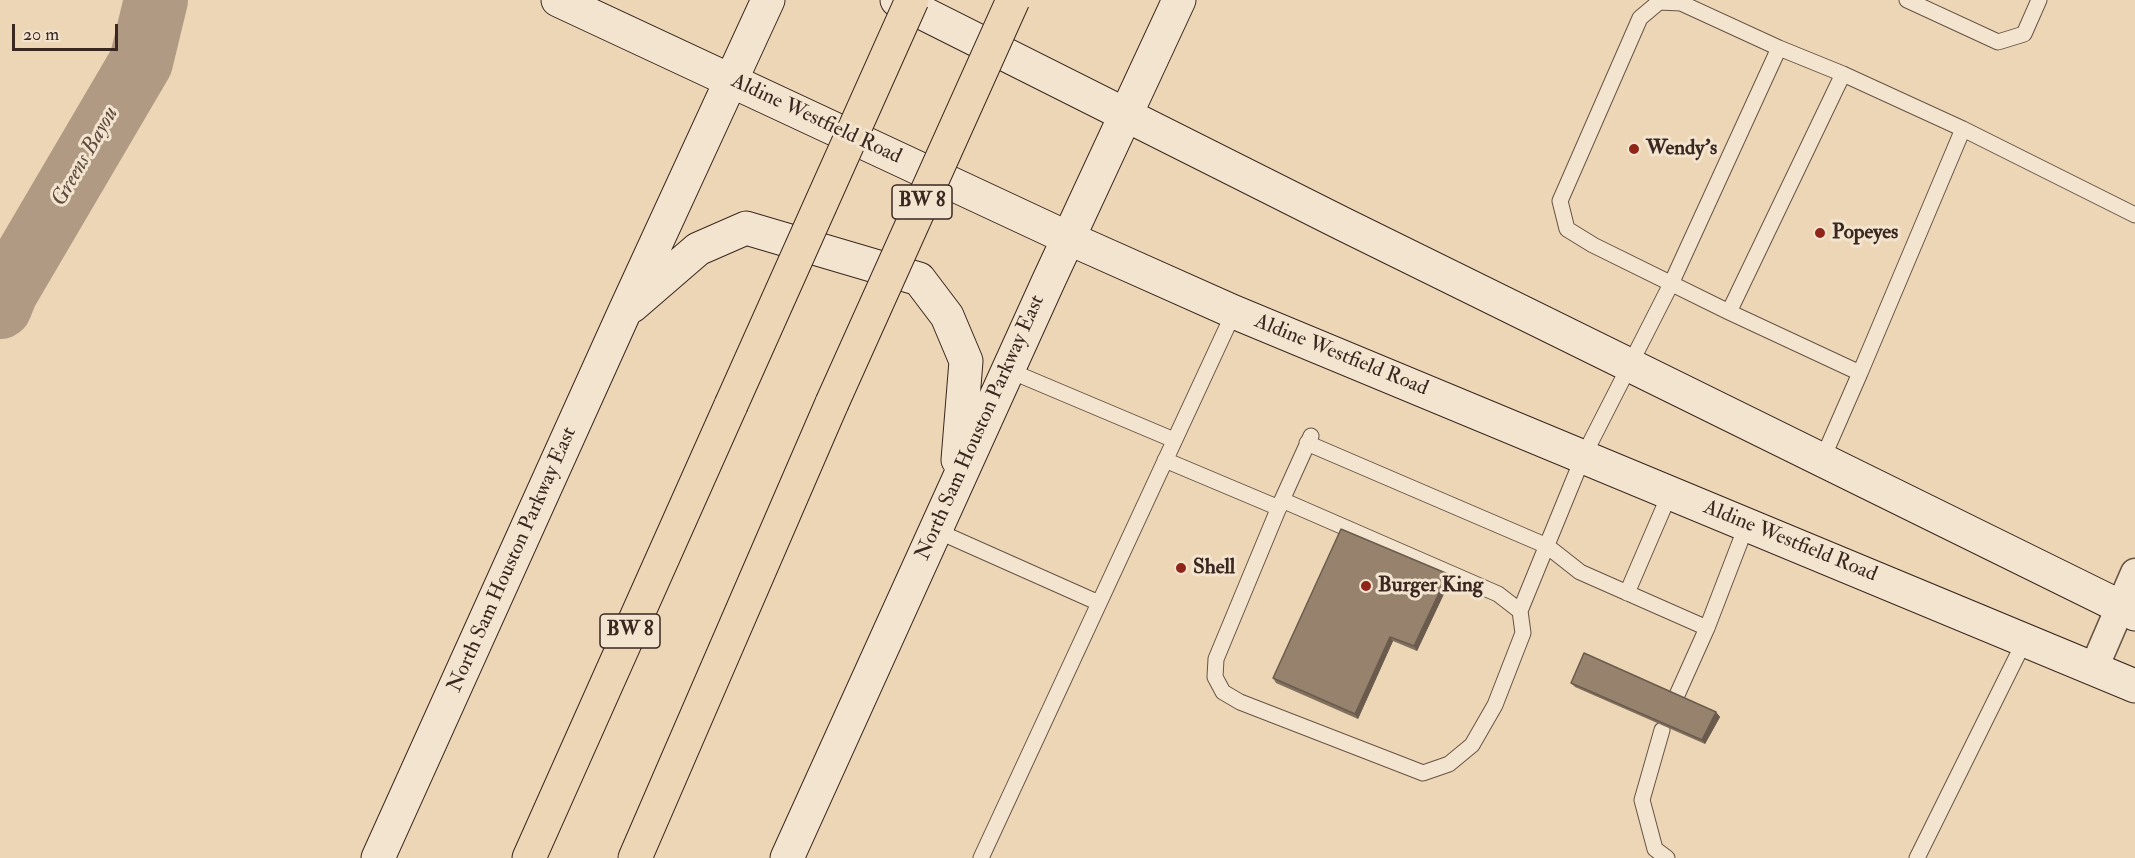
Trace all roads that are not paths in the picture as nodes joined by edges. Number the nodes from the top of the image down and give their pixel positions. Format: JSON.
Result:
{"nodes":[{"id":1,"x":558,"y":0,"type":"edge"},
{"id":2,"x":768,"y":0,"type":"edge"},
{"id":3,"x":897,"y":0,"type":"edge"},
{"id":4,"x":912,"y":0,"type":"edge"},
{"id":5,"x":1013,"y":0,"type":"edge"},
{"id":6,"x":1179,"y":0,"type":"edge"},
{"id":7,"x":1907,"y":0,"type":"edge"},
{"id":8,"x":2039,"y":0,"type":"edge"},
{"id":9,"x":1779,"y":48,"type":"junction"},
{"id":10,"x":1843,"y":74,"type":"junction"},
{"id":11,"x":731,"y":81,"type":"junction"},
{"id":12,"x":1125,"y":113,"type":"junction"},
{"id":13,"x":1963,"y":129,"type":"junction"},
{"id":14,"x":2135,"y":215,"type":"edge"},
{"id":15,"x":1068,"y":238,"type":"junction"},
{"id":16,"x":1671,"y":284,"type":"junction"},
{"id":17,"x":1234,"y":312,"type":"junction"},
{"id":18,"x":1729,"y":312,"type":"junction"},
{"id":19,"x":624,"y":314,"type":"junction"},
{"id":20,"x":1629,"y":365,"type":"junction"},
{"id":21,"x":1008,"y":370,"type":"junction"},
{"id":22,"x":1860,"y":373,"type":"junction"},
{"id":23,"x":1174,"y":440,"type":"junction"},
{"id":24,"x":1583,"y":457,"type":"junction"},
{"id":25,"x":1165,"y":460,"type":"junction"},
{"id":26,"x":1822,"y":460,"type":"junction"},
{"id":27,"x":956,"y":483,"type":"junction"},
{"id":28,"x":1670,"y":493,"type":"junction"},
{"id":29,"x":1280,"y":504,"type":"junction"},
{"id":30,"x":1747,"y":524,"type":"junction"},
{"id":31,"x":935,"y":530,"type":"junction"},
{"id":32,"x":1547,"y":546,"type":"junction"},
{"id":33,"x":2135,"y":573,"type":"edge"},
{"id":34,"x":1627,"y":593,"type":"junction"},
{"id":35,"x":1099,"y":603,"type":"junction"},
{"id":36,"x":1520,"y":611,"type":"junction"},
{"id":37,"x":2128,"y":611,"type":"edge"},
{"id":38,"x":1707,"y":628,"type":"junction"},
{"id":39,"x":2025,"y":640,"type":"junction"},
{"id":40,"x":2093,"y":670,"type":"junction"},
{"id":41,"x":2135,"y":686,"type":"edge"},
{"id":42,"x":1677,"y":695,"type":"edge"},
{"id":43,"x":1662,"y":730,"type":"edge"},
{"id":44,"x":378,"y":858,"type":"edge"},
{"id":45,"x":529,"y":858,"type":"edge"},
{"id":46,"x":635,"y":858,"type":"edge"},
{"id":47,"x":787,"y":858,"type":"edge"},
{"id":48,"x":981,"y":858,"type":"edge"},
{"id":49,"x":1667,"y":858,"type":"edge"},
{"id":50,"x":1917,"y":858,"type":"edge"}],
"edges":[{"from":1,"to":11,"type":"main road","name":"Aldine Westfield Road"},
{"from":2,"to":11,"type":"main road","name":"North Sam Houston Parkway East"},
{"from":3,"to":12,"type":"main road"},
{"from":4,"to":45,"type":"highway","number":"BW 8","bridge":true},
{"from":5,"to":46,"type":"highway","number":"BW 8","bridge":true},
{"from":6,"to":12,"type":"main road","name":"North Sam Houston Parkway East"},
{"from":7,"to":8,"type":"lane"},
{"from":9,"to":10,"type":"lane"},
{"from":9,"to":16,"type":"lane"},
{"from":9,"to":16,"type":"lane"},
{"from":10,"to":13,"type":"lane"},
{"from":10,"to":18,"type":"lane"},
{"from":11,"to":15,"type":"main road","name":"Aldine Westfield Road"},
{"from":11,"to":19,"type":"main road","name":"North Sam Houston Parkway East"},
{"from":12,"to":15,"type":"main road","name":"North Sam Houston Parkway East"},
{"from":12,"to":20,"type":"main road"},
{"from":13,"to":14,"type":"lane"},
{"from":13,"to":22,"type":"lane"},
{"from":15,"to":17,"type":"main road","name":"Aldine Westfield Road"},
{"from":15,"to":21,"type":"main road","name":"North Sam Houston Parkway East"},
{"from":16,"to":18,"type":"lane"},
{"from":16,"to":20,"type":"lane"},
{"from":17,"to":23,"type":"lane"},
{"from":17,"to":24,"type":"main road","name":"Aldine Westfield Road"},
{"from":18,"to":22,"type":"lane"},
{"from":19,"to":27,"type":"main road"},
{"from":19,"to":44,"type":"main road","name":"North Sam Houston Parkway East"},
{"from":20,"to":24,"type":"lane"},
{"from":20,"to":26,"type":"main road"},
{"from":21,"to":23,"type":"lane"},
{"from":21,"to":27,"type":"main road","name":"North Sam Houston Parkway East"},
{"from":22,"to":26,"type":"lane"},
{"from":23,"to":25,"type":"lane"},
{"from":24,"to":28,"type":"main road","name":"Aldine Westfield Road"},
{"from":24,"to":32,"type":"lane"},
{"from":25,"to":29,"type":"lane"},
{"from":25,"to":35,"type":"lane"},
{"from":26,"to":37,"type":"main road"},
{"from":27,"to":31,"type":"main road","name":"North Sam Houston Parkway East"},
{"from":28,"to":30,"type":"main road","name":"Aldine Westfield Road"},
{"from":28,"to":34,"type":"lane"},
{"from":29,"to":32,"type":"lane"},
{"from":29,"to":36,"type":"lane"},
{"from":29,"to":36,"type":"lane"},
{"from":30,"to":38,"type":"lane"},
{"from":30,"to":39,"type":"main road","name":"Aldine Westfield Road"},
{"from":31,"to":35,"type":"lane"},
{"from":31,"to":47,"type":"main road","name":"North Sam Houston Parkway East"},
{"from":32,"to":34,"type":"lane"},
{"from":32,"to":36,"type":"lane"},
{"from":33,"to":37,"type":"street"},
{"from":34,"to":38,"type":"lane"},
{"from":35,"to":48,"type":"lane"},
{"from":37,"to":40,"type":"street"},
{"from":38,"to":42,"type":"lane"},
{"from":39,"to":40,"type":"main road","name":"Aldine Westfield Road"},
{"from":39,"to":50,"type":"lane"},
{"from":40,"to":41,"type":"main road","name":"Aldine Westfield Road"},
{"from":43,"to":49,"type":"lane"}]}
